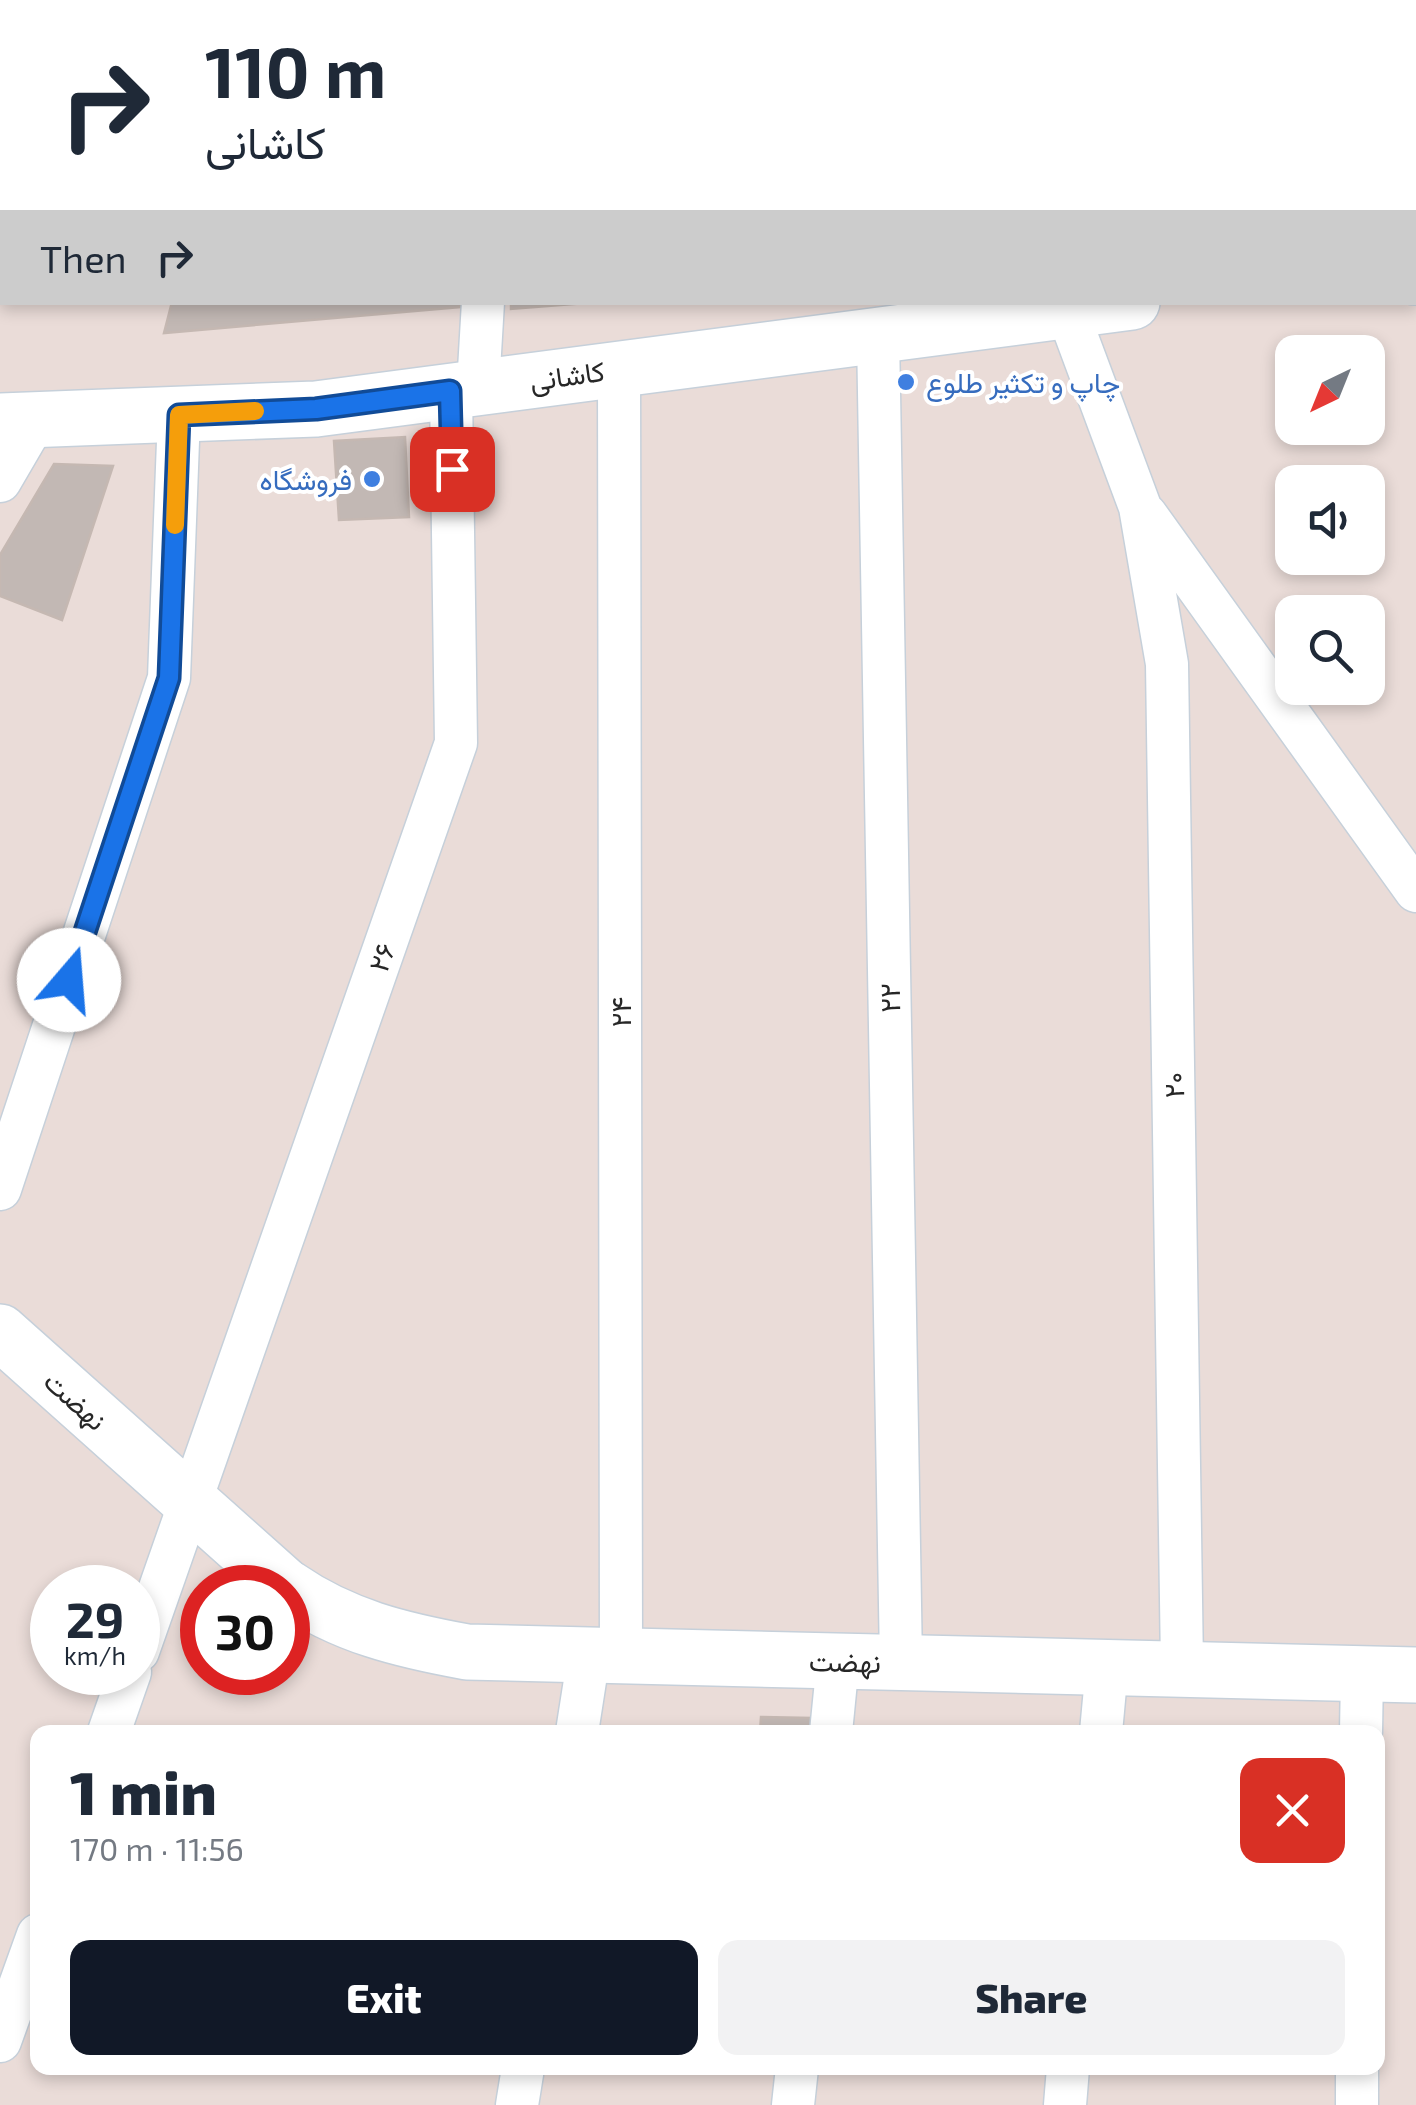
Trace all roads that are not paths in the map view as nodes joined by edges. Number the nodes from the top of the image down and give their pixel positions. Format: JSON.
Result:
{"nodes":[{"id":1,"x":482,"y":305,"type":"edge"},
{"id":2,"x":1097,"y":305,"type":"edge"},
{"id":3,"x":941,"y":314,"type":"edge"},
{"id":4,"x":878,"y":334,"type":"junction"},
{"id":5,"x":619,"y":368,"type":"junction"},
{"id":6,"x":464,"y":389,"type":"junction"},
{"id":7,"x":179,"y":415,"type":"junction"},
{"id":8,"x":18,"y":421,"type":"edge"},
{"id":9,"x":0,"y":481,"type":"edge"},
{"id":10,"x":1140,"y":507,"type":"junction"},
{"id":11,"x":1416,"y":891,"type":"edge"},
{"id":12,"x":0,"y":1189,"type":"edge"},
{"id":13,"x":0,"y":1332,"type":"edge"},
{"id":14,"x":190,"y":1504,"type":"junction"},
{"id":15,"x":260,"y":1565,"type":"edge"},
{"id":16,"x":160,"y":1589,"type":"edge"},
{"id":17,"x":310,"y":1603,"type":"edge"},
{"id":18,"x":605,"y":1655,"type":"junction"},
{"id":19,"x":838,"y":1661,"type":"junction"},
{"id":20,"x":901,"y":1662,"type":"junction"},
{"id":21,"x":1182,"y":1666,"type":"junction"},
{"id":22,"x":1107,"y":1667,"type":"junction"},
{"id":23,"x":1362,"y":1674,"type":"junction"},
{"id":24,"x":1416,"y":1675,"type":"edge"},
{"id":25,"x":122,"y":1695,"type":"edge"},
{"id":26,"x":111,"y":1725,"type":"edge"},
{"id":27,"x":580,"y":1725,"type":"edge"},
{"id":28,"x":832,"y":1725,"type":"edge"},
{"id":29,"x":1102,"y":1725,"type":"edge"},
{"id":30,"x":1362,"y":1725,"type":"edge"},
{"id":31,"x":30,"y":1957,"type":"edge"},
{"id":32,"x":0,"y":2041,"type":"edge"},
{"id":33,"x":522,"y":2075,"type":"edge"},
{"id":34,"x":796,"y":2075,"type":"edge"},
{"id":35,"x":1067,"y":2075,"type":"edge"},
{"id":36,"x":1357,"y":2075,"type":"edge"},
{"id":37,"x":517,"y":2105,"type":"edge"},
{"id":38,"x":793,"y":2105,"type":"edge"},
{"id":39,"x":1064,"y":2105,"type":"edge"},
{"id":40,"x":1357,"y":2105,"type":"edge"}],
"edges":[{"from":1,"to":6,"type":"street","name":"۲۶"},
{"from":2,"to":3,"type":"main road","name":"کاشانی"},
{"from":2,"to":10,"type":"street","name":"۲۰"},
{"from":3,"to":4,"type":"main road","name":"کاشانی"},
{"from":4,"to":5,"type":"main road","name":"کاشانی"},
{"from":4,"to":20,"type":"street","name":"۲۲"},
{"from":5,"to":6,"type":"main road","name":"کاشانی"},
{"from":5,"to":18,"type":"street","name":"۲۴"},
{"from":6,"to":7,"type":"main road","name":"کاشانی"},
{"from":6,"to":14,"type":"street","name":"۲۶"},
{"from":7,"to":8,"type":"main road","name":"کاشانی"},
{"from":7,"to":12,"type":"street"},
{"from":8,"to":9,"type":"street"},
{"from":10,"to":11,"type":"street","name":"۲۰"},
{"from":10,"to":21,"type":"street","name":"۲۰"},
{"from":13,"to":14,"type":"main road","name":"نهضت"},
{"from":14,"to":15,"type":"main road","name":"نهضت"},
{"from":14,"to":16,"type":"street","name":"۲۶"},
{"from":17,"to":18,"type":"main road","name":"نهضت"},
{"from":18,"to":19,"type":"main road","name":"نهضت"},
{"from":18,"to":27,"type":"street","name":"۲۴"},
{"from":19,"to":20,"type":"main road","name":"نهضت"},
{"from":19,"to":28,"type":"street"},
{"from":20,"to":22,"type":"main road","name":"نهضت"},
{"from":21,"to":22,"type":"main road","name":"نهضت"},
{"from":21,"to":23,"type":"main road","name":"نهضت"},
{"from":22,"to":29,"type":"street"},
{"from":23,"to":24,"type":"main road","name":"نهضت"},
{"from":23,"to":30,"type":"street"},
{"from":25,"to":26,"type":"street"},
{"from":31,"to":32,"type":"street"},
{"from":33,"to":37,"type":"street"},
{"from":34,"to":38,"type":"street"},
{"from":35,"to":39,"type":"street"},
{"from":36,"to":40,"type":"street"}]}
